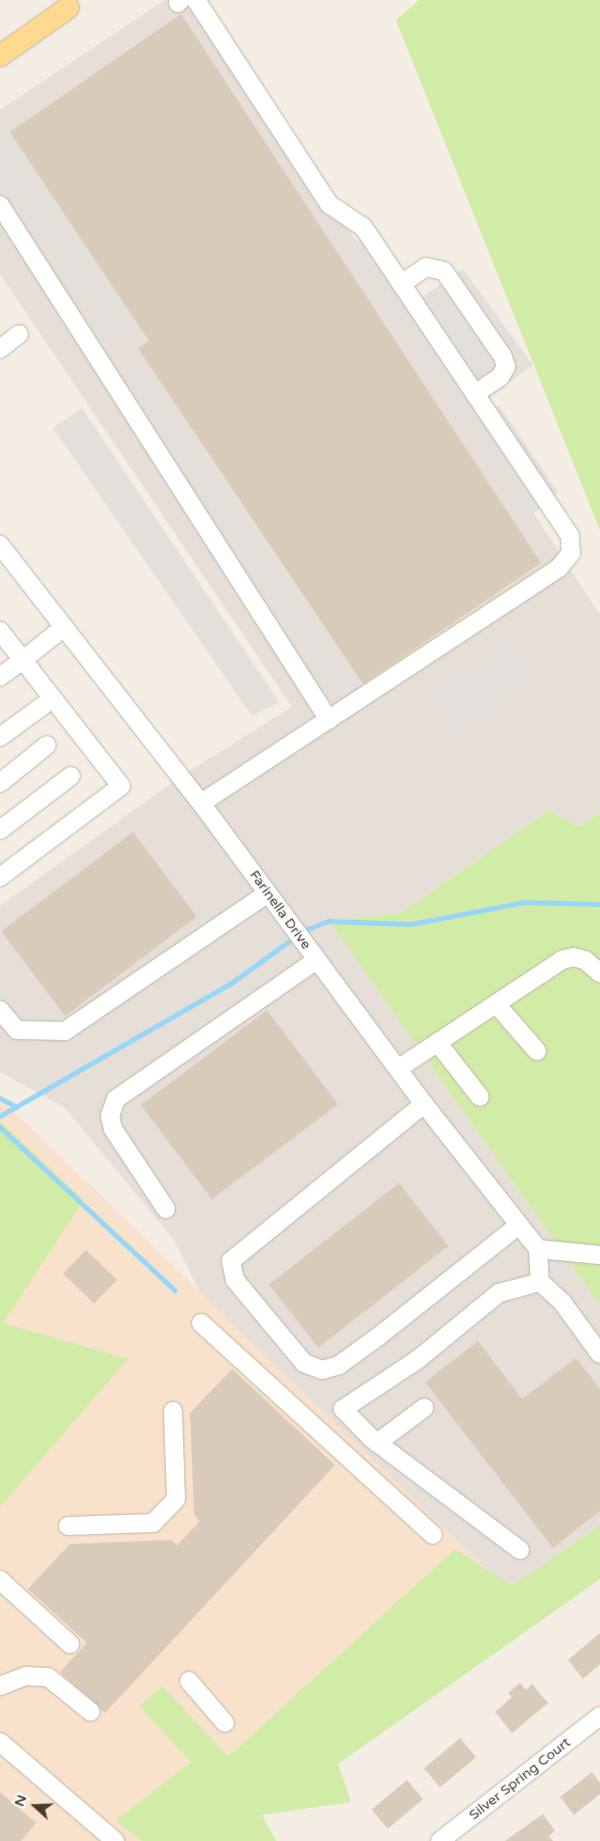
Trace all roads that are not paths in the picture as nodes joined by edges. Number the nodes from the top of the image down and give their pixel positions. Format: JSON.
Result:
{"nodes":[{"id":1,"x":196,"y":0,"type":"edge"},
{"id":2,"x":74,"y":3,"type":"edge"},
{"id":3,"x":0,"y":55,"type":"edge"},
{"id":4,"x":0,"y":205,"type":"edge"},
{"id":5,"x":401,"y":284,"type":"junction"},
{"id":6,"x":20,"y":334,"type":"dead end"},
{"id":7,"x":0,"y":349,"type":"edge"},
{"id":8,"x":475,"y":394,"type":"junction"},
{"id":9,"x":0,"y":545,"type":"edge"},
{"id":10,"x":63,"y":628,"type":"junction"},
{"id":11,"x":0,"y":631,"type":"edge"},
{"id":12,"x":23,"y":660,"type":"junction"},
{"id":13,"x":0,"y":677,"type":"edge"},
{"id":14,"x":52,"y":699,"type":"junction"},
{"id":15,"x":329,"y":720,"type":"junction"},
{"id":16,"x":0,"y":737,"type":"edge"},
{"id":17,"x":47,"y":745,"type":"dead end"},
{"id":18,"x":71,"y":776,"type":"dead end"},
{"id":19,"x":0,"y":782,"type":"edge"},
{"id":20,"x":200,"y":803,"type":"junction"},
{"id":21,"x":0,"y":830,"type":"edge"},
{"id":22,"x":0,"y":877,"type":"edge"},
{"id":23,"x":268,"y":893,"type":"junction"},
{"id":24,"x":317,"y":960,"type":"junction"},
{"id":25,"x":600,"y":973,"type":"edge"},
{"id":26,"x":497,"y":1005,"type":"junction"},
{"id":27,"x":0,"y":1010,"type":"edge"},
{"id":28,"x":438,"y":1043,"type":"junction"},
{"id":29,"x":537,"y":1051,"type":"dead end"},
{"id":30,"x":399,"y":1068,"type":"junction"},
{"id":31,"x":480,"y":1097,"type":"dead end"},
{"id":32,"x":424,"y":1104,"type":"junction"},
{"id":33,"x":166,"y":1209,"type":"dead end"},
{"id":34,"x":519,"y":1225,"type":"junction"},
{"id":35,"x":538,"y":1249,"type":"junction"},
{"id":36,"x":600,"y":1256,"type":"edge"},
{"id":37,"x":540,"y":1282,"type":"junction"},
{"id":38,"x":201,"y":1323,"type":"dead end"},
{"id":39,"x":600,"y":1354,"type":"edge"},
{"id":40,"x":424,"y":1408,"type":"dead end"},
{"id":41,"x":173,"y":1411,"type":"dead end"},
{"id":42,"x":377,"y":1443,"type":"junction"},
{"id":43,"x":68,"y":1526,"type":"dead end"},
{"id":44,"x":433,"y":1535,"type":"dead end"},
{"id":45,"x":520,"y":1550,"type":"dead end"},
{"id":46,"x":0,"y":1580,"type":"edge"},
{"id":47,"x":70,"y":1644,"type":"dead end"},
{"id":48,"x":190,"y":1681,"type":"dead end"},
{"id":49,"x":0,"y":1686,"type":"edge"},
{"id":50,"x":91,"y":1712,"type":"dead end"},
{"id":51,"x":600,"y":1716,"type":"edge"},
{"id":52,"x":225,"y":1723,"type":"dead end"},
{"id":53,"x":0,"y":1742,"type":"edge"},
{"id":54,"x":116,"y":1841,"type":"edge"},
{"id":55,"x":440,"y":1841,"type":"edge"}],
"edges":[{"from":1,"to":5,"type":"street"},
{"from":2,"to":3,"type":"main road"},
{"from":4,"to":15,"type":"street"},
{"from":5,"to":8,"type":"street"},
{"from":5,"to":8,"type":"street"},
{"from":6,"to":7,"type":"street"},
{"from":8,"to":15,"type":"street"},
{"from":9,"to":10,"type":"street","name":"Farinella Drive"},
{"from":10,"to":12,"type":"street"},
{"from":10,"to":20,"type":"street","name":"Farinella Drive"},
{"from":11,"to":12,"type":"street"},
{"from":12,"to":13,"type":"street"},
{"from":12,"to":14,"type":"street"},
{"from":14,"to":16,"type":"street"},
{"from":14,"to":22,"type":"street"},
{"from":15,"to":20,"type":"street"},
{"from":17,"to":19,"type":"street"},
{"from":18,"to":21,"type":"street"},
{"from":20,"to":23,"type":"street","name":"Farinella Drive"},
{"from":23,"to":24,"type":"street","name":"Farinella Drive"},
{"from":23,"to":27,"type":"street"},
{"from":24,"to":30,"type":"street","name":"Farinella Drive"},
{"from":24,"to":33,"type":"street"},
{"from":25,"to":26,"type":"street"},
{"from":26,"to":28,"type":"street"},
{"from":26,"to":29,"type":"street"},
{"from":28,"to":30,"type":"street"},
{"from":28,"to":31,"type":"street"},
{"from":30,"to":32,"type":"street","name":"Farinella Drive"},
{"from":32,"to":34,"type":"street","name":"Farinella Drive"},
{"from":32,"to":34,"type":"street"},
{"from":34,"to":35,"type":"street","name":"Farinella Drive"},
{"from":35,"to":36,"type":"street"},
{"from":35,"to":37,"type":"street"},
{"from":37,"to":39,"type":"street"},
{"from":37,"to":42,"type":"street"},
{"from":38,"to":44,"type":"street"},
{"from":40,"to":42,"type":"street"},
{"from":41,"to":43,"type":"street"},
{"from":42,"to":45,"type":"street"},
{"from":46,"to":47,"type":"street"},
{"from":48,"to":52,"type":"street"},
{"from":49,"to":50,"type":"street"},
{"from":51,"to":55,"type":"street","name":"Silver Spring Court"},
{"from":53,"to":54,"type":"street"}]}
